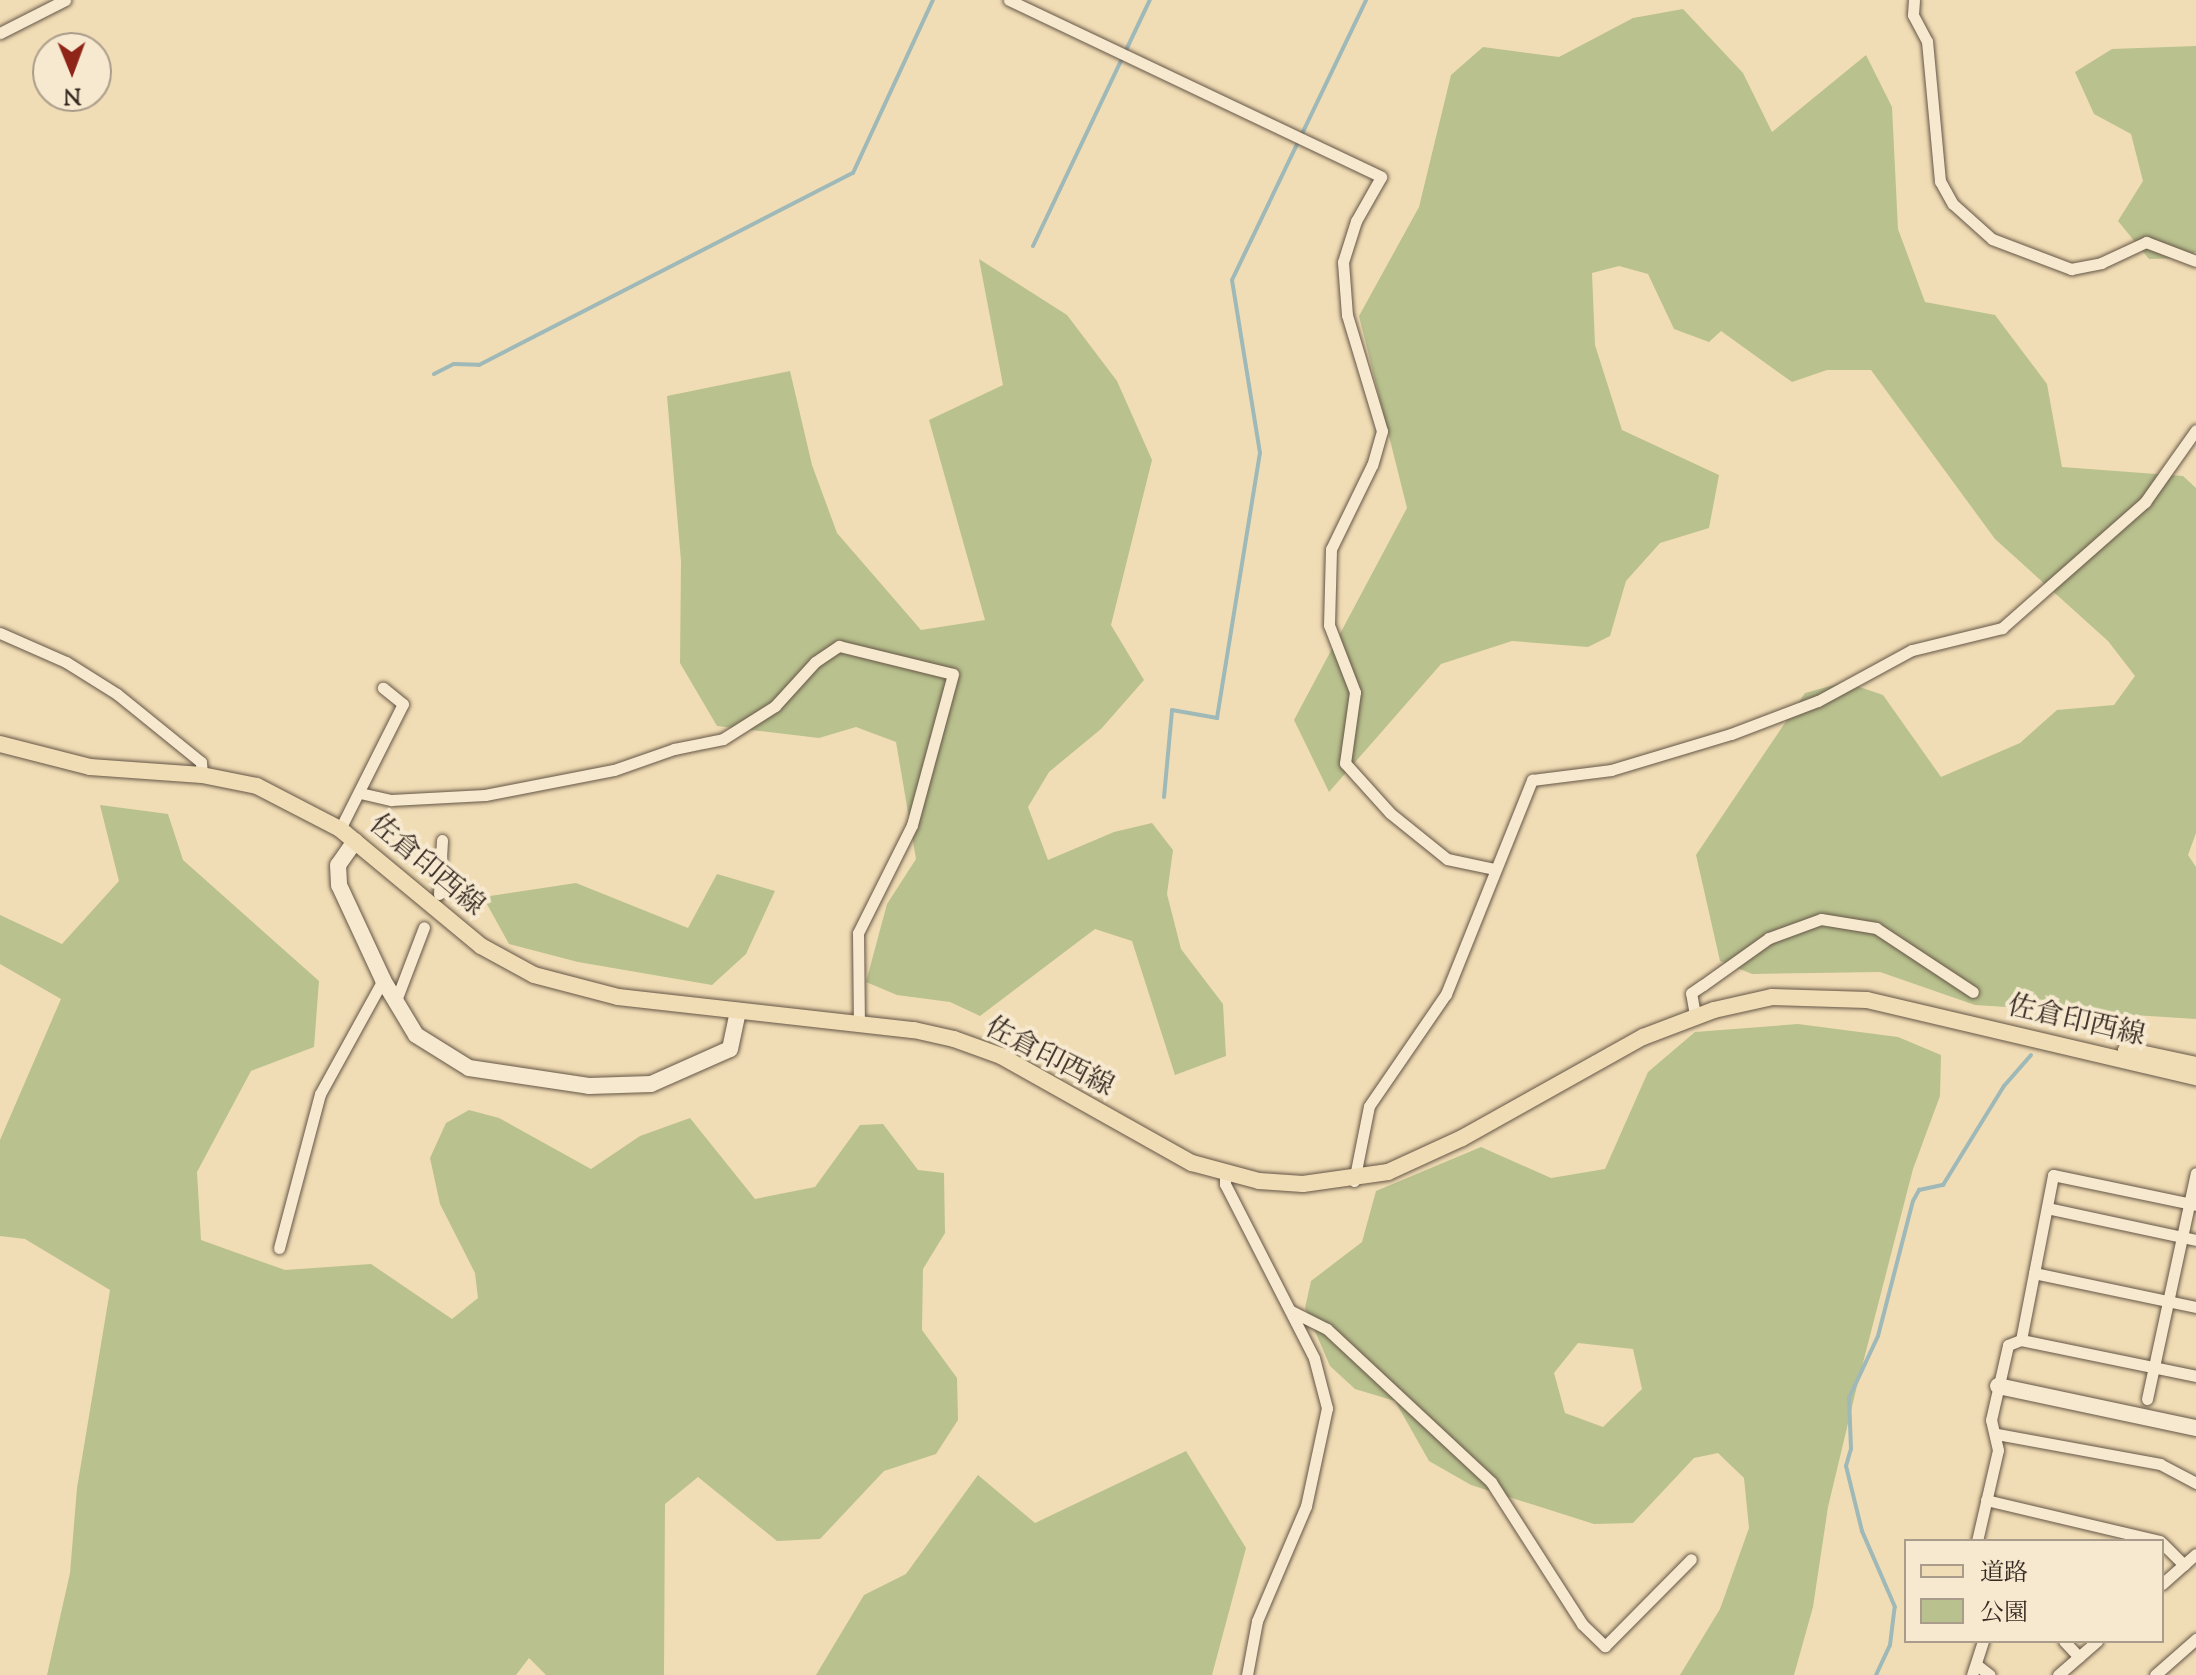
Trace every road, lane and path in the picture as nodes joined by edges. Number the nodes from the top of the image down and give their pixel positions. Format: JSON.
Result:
{"nodes":[{"id":1,"x":65,"y":0,"type":"edge"},
{"id":2,"x":1009,"y":0,"type":"edge"},
{"id":3,"x":1914,"y":0,"type":"edge"},
{"id":4,"x":0,"y":33,"type":"edge"},
{"id":5,"x":2196,"y":261,"type":"edge"},
{"id":6,"x":2196,"y":430,"type":"edge"},
{"id":7,"x":0,"y":633,"type":"edge"},
{"id":8,"x":383,"y":688,"type":"dead end"},
{"id":9,"x":0,"y":744,"type":"edge"},
{"id":10,"x":202,"y":775,"type":"junction"},
{"id":11,"x":360,"y":793,"type":"junction"},
{"id":12,"x":340,"y":829,"type":"junction"},
{"id":13,"x":442,"y":840,"type":"dead end"},
{"id":14,"x":355,"y":841,"type":"junction"},
{"id":15,"x":1495,"y":869,"type":"junction"},
{"id":16,"x":439,"y":894,"type":"dead end"},
{"id":17,"x":424,"y":927,"type":"dead end"},
{"id":18,"x":383,"y":980,"type":"junction"},
{"id":19,"x":1973,"y":992,"type":"dead end"},
{"id":20,"x":395,"y":1003,"type":"junction"},
{"id":21,"x":738,"y":1011,"type":"junction"},
{"id":22,"x":1695,"y":1015,"type":"junction"},
{"id":23,"x":1944,"y":1016,"type":"junction"},
{"id":24,"x":859,"y":1023,"type":"junction"},
{"id":25,"x":2196,"y":1065,"type":"edge"},
{"id":26,"x":2196,"y":1077,"type":"edge"},
{"id":27,"x":2196,"y":1173,"type":"edge"},
{"id":28,"x":1225,"y":1174,"type":"junction"},
{"id":29,"x":1354,"y":1181,"type":"junction"},
{"id":30,"x":2193,"y":1205,"type":"edge"},
{"id":31,"x":2047,"y":1208,"type":"junction"},
{"id":32,"x":2182,"y":1237,"type":"junction"},
{"id":33,"x":2196,"y":1240,"type":"edge"},
{"id":34,"x":279,"y":1248,"type":"dead end"},
{"id":35,"x":2034,"y":1273,"type":"junction"},
{"id":36,"x":2168,"y":1301,"type":"junction"},
{"id":37,"x":2196,"y":1307,"type":"edge"},
{"id":38,"x":1291,"y":1311,"type":"junction"},
{"id":39,"x":2021,"y":1340,"type":"junction"},
{"id":40,"x":2154,"y":1368,"type":"junction"},
{"id":41,"x":2196,"y":1376,"type":"edge"},
{"id":42,"x":1998,"y":1386,"type":"junction"},
{"id":43,"x":2147,"y":1399,"type":"dead end"},
{"id":44,"x":2196,"y":1428,"type":"edge"},
{"id":45,"x":1997,"y":1434,"type":"junction"},
{"id":46,"x":2196,"y":1483,"type":"edge"},
{"id":47,"x":1986,"y":1500,"type":"junction"},
{"id":48,"x":1977,"y":1539,"type":"edge"},
{"id":49,"x":2148,"y":1539,"type":"edge"},
{"id":50,"x":2164,"y":1545,"type":"edge"},
{"id":51,"x":2196,"y":1554,"type":"edge"},
{"id":52,"x":1691,"y":1559,"type":"dead end"},
{"id":53,"x":2184,"y":1565,"type":"junction"},
{"id":54,"x":2164,"y":1582,"type":"edge"},
{"id":55,"x":2196,"y":1639,"type":"edge"},
{"id":56,"x":1982,"y":1643,"type":"edge"},
{"id":57,"x":2066,"y":1643,"type":"edge"},
{"id":58,"x":2095,"y":1643,"type":"edge"},
{"id":59,"x":2079,"y":1657,"type":"junction"},
{"id":60,"x":1974,"y":1670,"type":"edge"},
{"id":61,"x":1247,"y":1675,"type":"edge"},
{"id":62,"x":1990,"y":1675,"type":"edge"},
{"id":63,"x":2058,"y":1675,"type":"edge"},
{"id":64,"x":2155,"y":1675,"type":"edge"}],
"edges":[{"from":1,"to":4,"type":"street"},
{"from":2,"to":15,"type":"street"},
{"from":3,"to":5,"type":"street"},
{"from":6,"to":15,"type":"street"},
{"from":7,"to":10,"type":"street"},
{"from":8,"to":11,"type":"street"},
{"from":9,"to":10,"type":"main road","name":"佐倉印西線"},
{"from":10,"to":12,"type":"main road","name":"佐倉印西線"},
{"from":11,"to":12,"type":"street"},
{"from":11,"to":24,"type":"street"},
{"from":12,"to":14,"type":"main road","name":"佐倉印西線"},
{"from":13,"to":16,"type":"street"},
{"from":14,"to":18,"type":"street"},
{"from":14,"to":21,"type":"main road","name":"佐倉印西線"},
{"from":15,"to":29,"type":"street"},
{"from":17,"to":20,"type":"street"},
{"from":18,"to":20,"type":"street"},
{"from":18,"to":34,"type":"street"},
{"from":19,"to":22,"type":"street"},
{"from":20,"to":21,"type":"street"},
{"from":21,"to":24,"type":"main road","name":"佐倉印西線"},
{"from":22,"to":23,"type":"main road","name":"佐倉印西線"},
{"from":22,"to":29,"type":"main road","name":"佐倉印西線"},
{"from":23,"to":25,"type":"main road","name":"佐倉印西線"},
{"from":23,"to":26,"type":"main road","name":"佐倉印西線"},
{"from":24,"to":28,"type":"main road","name":"佐倉印西線"},
{"from":27,"to":30,"type":"street"},
{"from":28,"to":29,"type":"main road","name":"佐倉印西線"},
{"from":28,"to":38,"type":"street"},
{"from":30,"to":31,"type":"street"},
{"from":30,"to":32,"type":"street"},
{"from":31,"to":32,"type":"street"},
{"from":31,"to":35,"type":"street"},
{"from":32,"to":33,"type":"street"},
{"from":32,"to":36,"type":"street"},
{"from":35,"to":36,"type":"street"},
{"from":35,"to":39,"type":"street"},
{"from":36,"to":37,"type":"street"},
{"from":36,"to":40,"type":"street"},
{"from":38,"to":52,"type":"street"},
{"from":38,"to":61,"type":"street"},
{"from":39,"to":40,"type":"street"},
{"from":39,"to":42,"type":"street"},
{"from":40,"to":41,"type":"street"},
{"from":40,"to":43,"type":"street"},
{"from":42,"to":44,"type":"street"},
{"from":42,"to":45,"type":"street"},
{"from":45,"to":46,"type":"street"},
{"from":45,"to":47,"type":"street"},
{"from":47,"to":48,"type":"street"},
{"from":47,"to":49,"type":"street"},
{"from":50,"to":53,"type":"street"},
{"from":51,"to":53,"type":"street"},
{"from":53,"to":54,"type":"street"},
{"from":55,"to":64,"type":"street"},
{"from":56,"to":60,"type":"street"},
{"from":57,"to":59,"type":"street"},
{"from":58,"to":59,"type":"street"},
{"from":59,"to":63,"type":"street"},
{"from":60,"to":62,"type":"street"}]}
